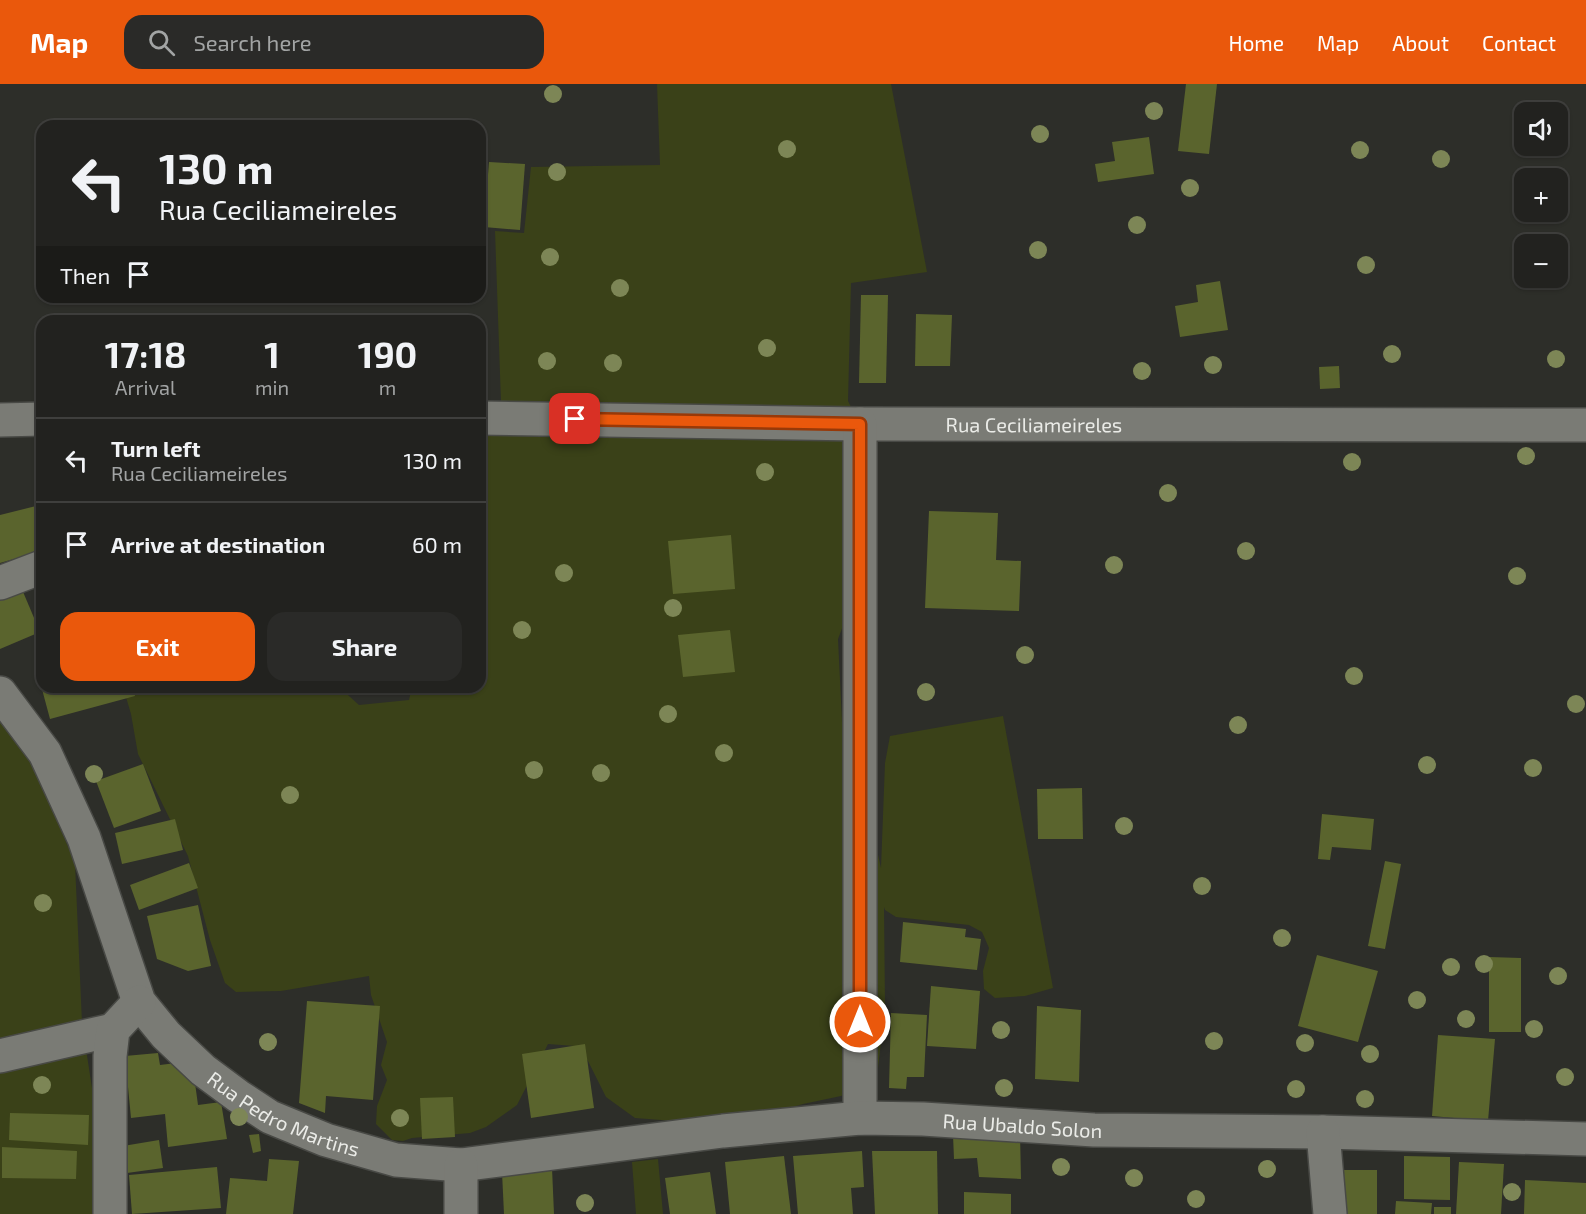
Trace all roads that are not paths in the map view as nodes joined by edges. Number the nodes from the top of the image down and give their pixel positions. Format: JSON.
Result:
{"nodes":[{"id":1,"x":486,"y":418,"type":"edge"},
{"id":2,"x":36,"y":419,"type":"edge"},
{"id":3,"x":0,"y":420,"type":"edge"},
{"id":4,"x":860,"y":424,"type":"junction"},
{"id":5,"x":1586,"y":425,"type":"edge"},
{"id":6,"x":36,"y":569,"type":"edge"},
{"id":7,"x":0,"y":583,"type":"edge"},
{"id":8,"x":0,"y":693,"type":"edge"},
{"id":9,"x":139,"y":1002,"type":"junction"},
{"id":10,"x":113,"y":1029,"type":"junction"},
{"id":11,"x":0,"y":1056,"type":"edge"},
{"id":12,"x":860,"y":1118,"type":"junction"},
{"id":13,"x":1323,"y":1132,"type":"junction"},
{"id":14,"x":1586,"y":1139,"type":"edge"},
{"id":15,"x":461,"y":1165,"type":"junction"},
{"id":16,"x":110,"y":1214,"type":"edge"},
{"id":17,"x":461,"y":1214,"type":"edge"},
{"id":18,"x":1330,"y":1214,"type":"edge"}],
"edges":[{"from":1,"to":4,"type":"street","name":"Rua Ceciliameireles"},
{"from":2,"to":3,"type":"street"},
{"from":4,"to":5,"type":"street","name":"Rua Ceciliameireles"},
{"from":4,"to":12,"type":"street"},
{"from":6,"to":7,"type":"street"},
{"from":8,"to":9,"type":"street","name":"Rua Pedro Martins"},
{"from":9,"to":10,"type":"street"},
{"from":9,"to":15,"type":"street","name":"Rua Pedro Martins"},
{"from":10,"to":11,"type":"street"},
{"from":10,"to":16,"type":"street"},
{"from":12,"to":13,"type":"street","name":"Rua Ubaldo Solon"},
{"from":12,"to":15,"type":"street","name":"Rua Ubaldo Solon"},
{"from":13,"to":14,"type":"street","name":"Rua Ubaldo Solon"},
{"from":13,"to":18,"type":"street"},
{"from":15,"to":17,"type":"street"}]}
